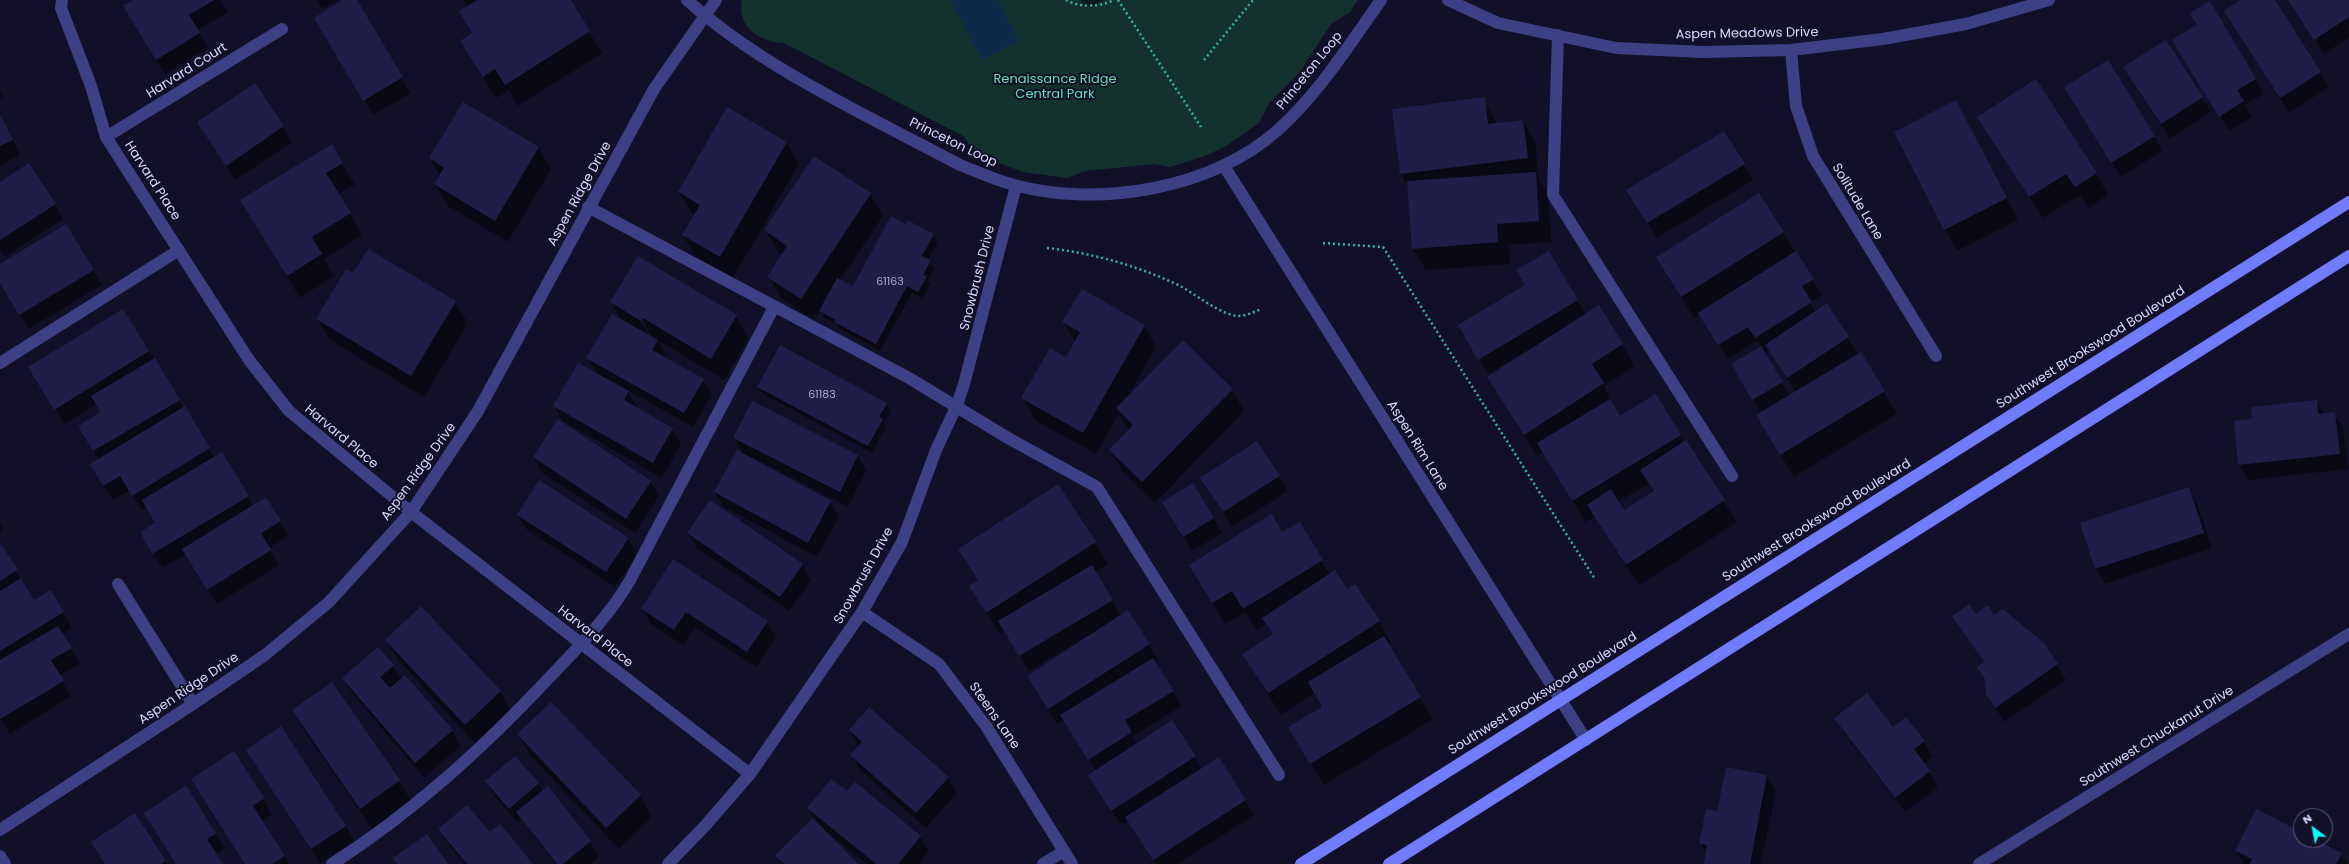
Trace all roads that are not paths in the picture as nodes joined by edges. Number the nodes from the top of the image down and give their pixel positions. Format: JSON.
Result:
{"nodes":[{"id":1,"x":62,"y":0,"type":"edge"},
{"id":2,"x":687,"y":0,"type":"edge"},
{"id":3,"x":716,"y":0,"type":"edge"},
{"id":4,"x":1382,"y":0,"type":"edge"},
{"id":5,"x":1448,"y":0,"type":"edge"},
{"id":6,"x":2049,"y":0,"type":"edge"},
{"id":7,"x":704,"y":16,"type":"junction"},
{"id":8,"x":282,"y":29,"type":"dead end"},
{"id":9,"x":1558,"y":35,"type":"junction"},
{"id":10,"x":1791,"y":50,"type":"junction"},
{"id":11,"x":106,"y":137,"type":"junction"},
{"id":12,"x":1224,"y":166,"type":"junction"},
{"id":13,"x":1016,"y":186,"type":"junction"},
{"id":14,"x":2349,"y":202,"type":"edge"},
{"id":15,"x":588,"y":207,"type":"junction"},
{"id":16,"x":179,"y":250,"type":"junction"},
{"id":17,"x":2349,"y":256,"type":"edge"},
{"id":18,"x":774,"y":307,"type":"junction"},
{"id":19,"x":1936,"y":356,"type":"dead end"},
{"id":20,"x":0,"y":363,"type":"edge"},
{"id":21,"x":957,"y":405,"type":"junction"},
{"id":22,"x":1732,"y":476,"type":"dead end"},
{"id":23,"x":411,"y":512,"type":"junction"},
{"id":24,"x":118,"y":584,"type":"dead end"},
{"id":25,"x":862,"y":612,"type":"junction"},
{"id":26,"x":2349,"y":634,"type":"edge"},
{"id":27,"x":582,"y":644,"type":"junction"},
{"id":28,"x":1560,"y":700,"type":"junction"},
{"id":29,"x":193,"y":704,"type":"junction"},
{"id":30,"x":1586,"y":740,"type":"junction"},
{"id":31,"x":750,"y":774,"type":"junction"},
{"id":32,"x":1279,"y":775,"type":"dead end"},
{"id":33,"x":0,"y":830,"type":"edge"},
{"id":34,"x":1064,"y":851,"type":"junction"},
{"id":35,"x":0,"y":856,"type":"edge"},
{"id":36,"x":5,"y":864,"type":"edge"},
{"id":37,"x":332,"y":864,"type":"edge"},
{"id":38,"x":668,"y":864,"type":"edge"},
{"id":39,"x":1043,"y":864,"type":"edge"},
{"id":40,"x":1072,"y":864,"type":"edge"},
{"id":41,"x":1301,"y":864,"type":"edge"},
{"id":42,"x":1388,"y":864,"type":"edge"},
{"id":43,"x":1979,"y":864,"type":"edge"}],
"edges":[{"from":1,"to":11,"type":"street","name":"Harvard Place"},
{"from":2,"to":7,"type":"street","name":"Princeton Loop"},
{"from":3,"to":7,"type":"street","name":"Aspen Ridge Drive"},
{"from":4,"to":12,"type":"street","name":"Princeton Loop"},
{"from":5,"to":9,"type":"street","name":"Aspen Meadows Drive"},
{"from":6,"to":10,"type":"street","name":"Aspen Meadows Drive"},
{"from":7,"to":13,"type":"street","name":"Princeton Loop"},
{"from":7,"to":15,"type":"street","name":"Aspen Ridge Drive"},
{"from":8,"to":11,"type":"street","name":"Harvard Court"},
{"from":9,"to":10,"type":"street","name":"Aspen Meadows Drive"},
{"from":9,"to":22,"type":"street"},
{"from":10,"to":19,"type":"street","name":"Solitude Lane"},
{"from":11,"to":16,"type":"street","name":"Harvard Place"},
{"from":12,"to":13,"type":"street","name":"Princeton Loop"},
{"from":12,"to":28,"type":"street","name":"Aspen Rim Lane"},
{"from":13,"to":21,"type":"street","name":"Snowbrush Drive"},
{"from":14,"to":28,"type":"main road","name":"Southwest Brookswood Boulevard"},
{"from":15,"to":18,"type":"street"},
{"from":15,"to":23,"type":"street","name":"Aspen Ridge Drive"},
{"from":16,"to":20,"type":"street"},
{"from":16,"to":23,"type":"street","name":"Harvard Place"},
{"from":17,"to":30,"type":"main road"},
{"from":18,"to":21,"type":"street"},
{"from":18,"to":27,"type":"street"},
{"from":21,"to":25,"type":"street","name":"Snowbrush Drive"},
{"from":21,"to":32,"type":"street"},
{"from":23,"to":27,"type":"street","name":"Harvard Place"},
{"from":23,"to":29,"type":"street","name":"Aspen Ridge Drive"},
{"from":24,"to":29,"type":"street"},
{"from":25,"to":31,"type":"street","name":"Snowbrush Drive"},
{"from":25,"to":34,"type":"street","name":"Steens Lane"},
{"from":26,"to":43,"type":"street","name":"Southwest Chuckanut Drive"},
{"from":27,"to":31,"type":"street","name":"Harvard Place"},
{"from":27,"to":37,"type":"street"},
{"from":28,"to":30,"type":"street","name":"Aspen Rim Lane"},
{"from":28,"to":41,"type":"main road","name":"Southwest Brookswood Boulevard"},
{"from":29,"to":33,"type":"street","name":"Aspen Ridge Drive"},
{"from":30,"to":42,"type":"main road"},
{"from":31,"to":38,"type":"street","name":"Snowbrush Drive"},
{"from":34,"to":39,"type":"street"},
{"from":34,"to":40,"type":"street","name":"Steens Lane"},
{"from":35,"to":36,"type":"street"}]}
